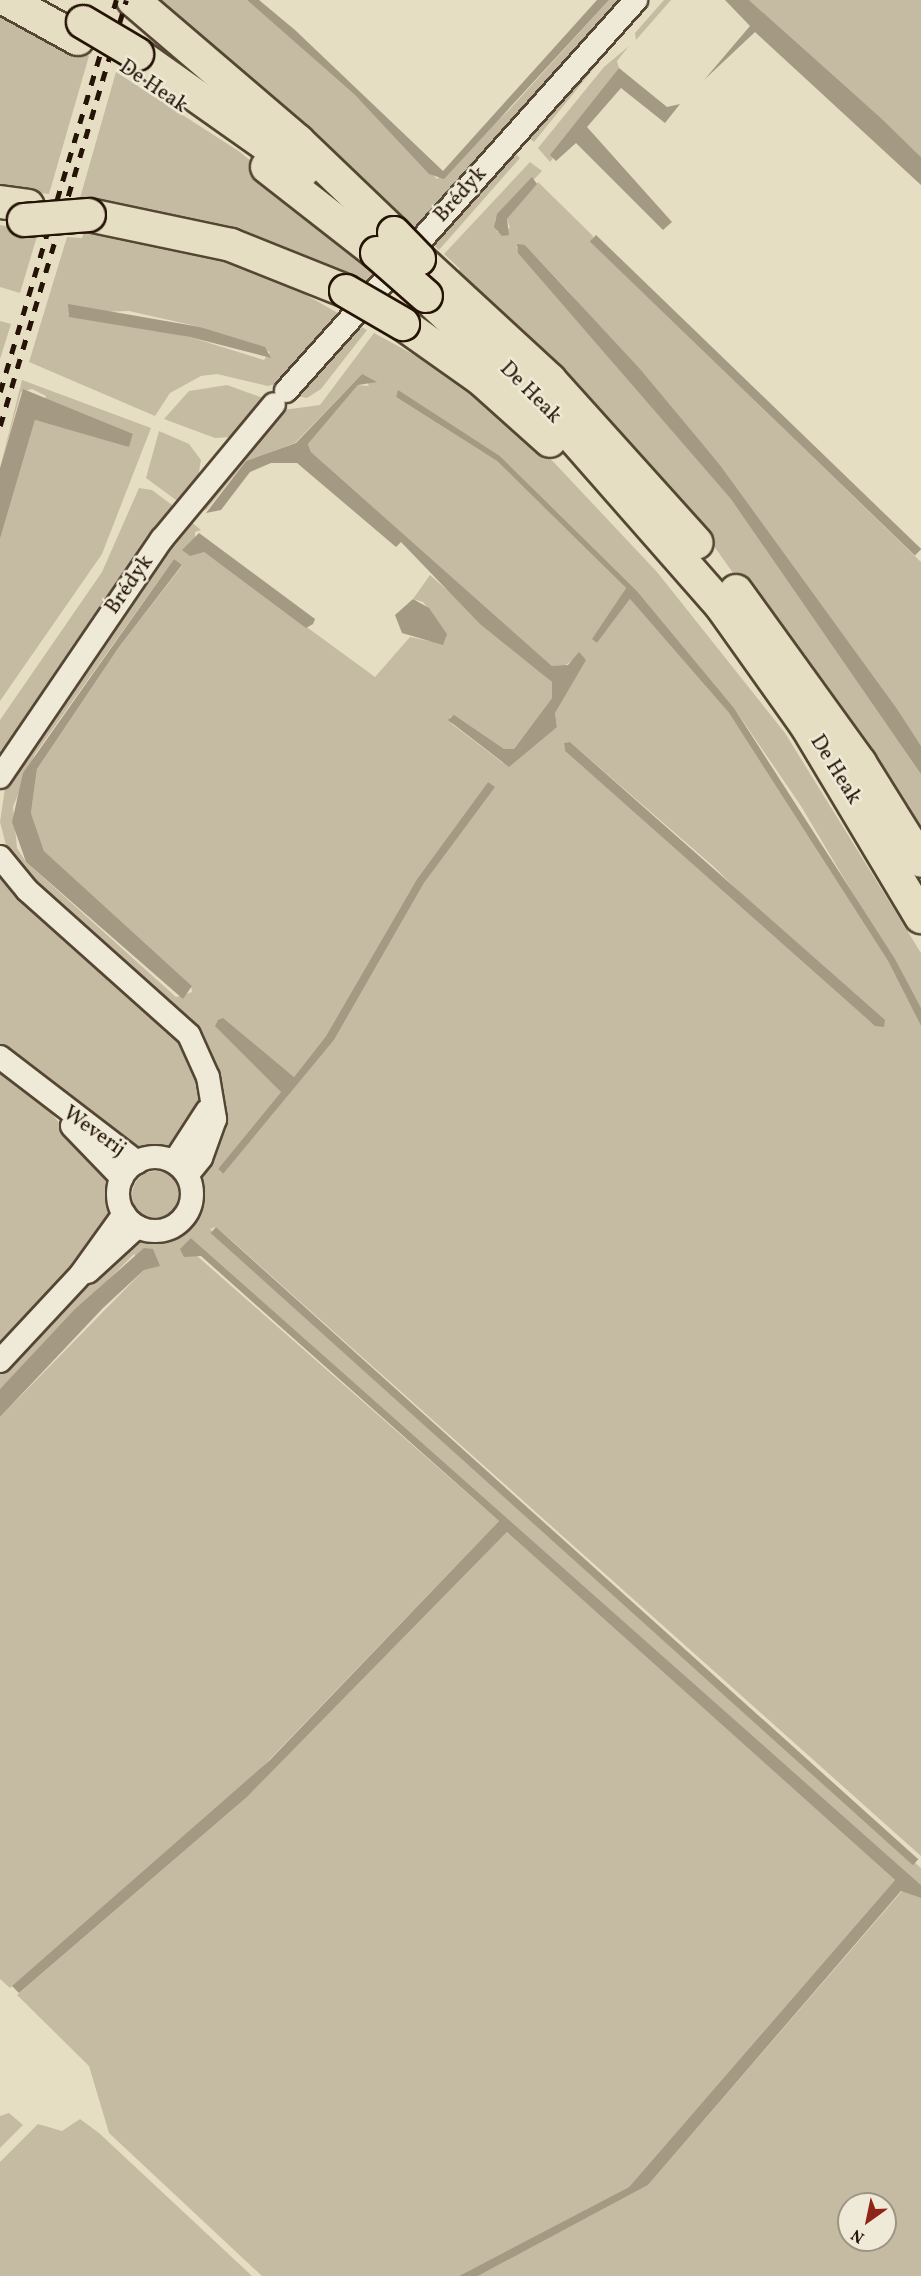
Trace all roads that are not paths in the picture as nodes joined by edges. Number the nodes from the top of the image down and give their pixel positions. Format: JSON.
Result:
{"nodes":[{"id":1,"x":7,"y":0,"type":"edge"},
{"id":2,"x":46,"y":0,"type":"edge"},
{"id":3,"x":636,"y":0,"type":"edge"},
{"id":4,"x":140,"y":7,"type":"edge"},
{"id":5,"x":80,"y":30,"type":"junction"},
{"id":6,"x":13,"y":211,"type":"edge"},
{"id":7,"x":387,"y":241,"type":"junction"},
{"id":8,"x":429,"y":278,"type":"junction"},
{"id":9,"x":806,"y":725,"type":"junction"},
{"id":10,"x":0,"y":777,"type":"edge"},
{"id":11,"x":0,"y":857,"type":"edge"},
{"id":12,"x":921,"y":861,"type":"edge"},
{"id":13,"x":921,"y":917,"type":"edge"},
{"id":14,"x":0,"y":1057,"type":"edge"},
{"id":15,"x":180,"y":1168,"type":"junction"},
{"id":16,"x":129,"y":1170,"type":"junction"},
{"id":17,"x":130,"y":1220,"type":"junction"},
{"id":18,"x":0,"y":1361,"type":"edge"}],
"edges":[{"from":1,"to":5,"type":"highway","name":"De Heak"},
{"from":2,"to":5,"type":"highway","name":"De Heak"},
{"from":3,"to":10,"type":"street","name":"Brédyk"},
{"from":4,"to":7,"type":"highway"},
{"from":5,"to":7,"type":"highway","name":"De Heak","bridge":true},
{"from":6,"to":9,"type":"highway","bridge":true},
{"from":7,"to":8,"type":"highway","name":"De Heak","bridge":true},
{"from":8,"to":9,"type":"highway","name":"De Heak"},
{"from":8,"to":12,"type":"highway","name":"De Heak"},
{"from":9,"to":13,"type":"highway","name":"De Heak"},
{"from":11,"to":15,"type":"street"},
{"from":14,"to":16,"type":"street","name":"Weverij"},
{"from":15,"to":16,"type":"street"},
{"from":15,"to":17,"type":"street"},
{"from":16,"to":17,"type":"street"},
{"from":17,"to":18,"type":"street"}]}
